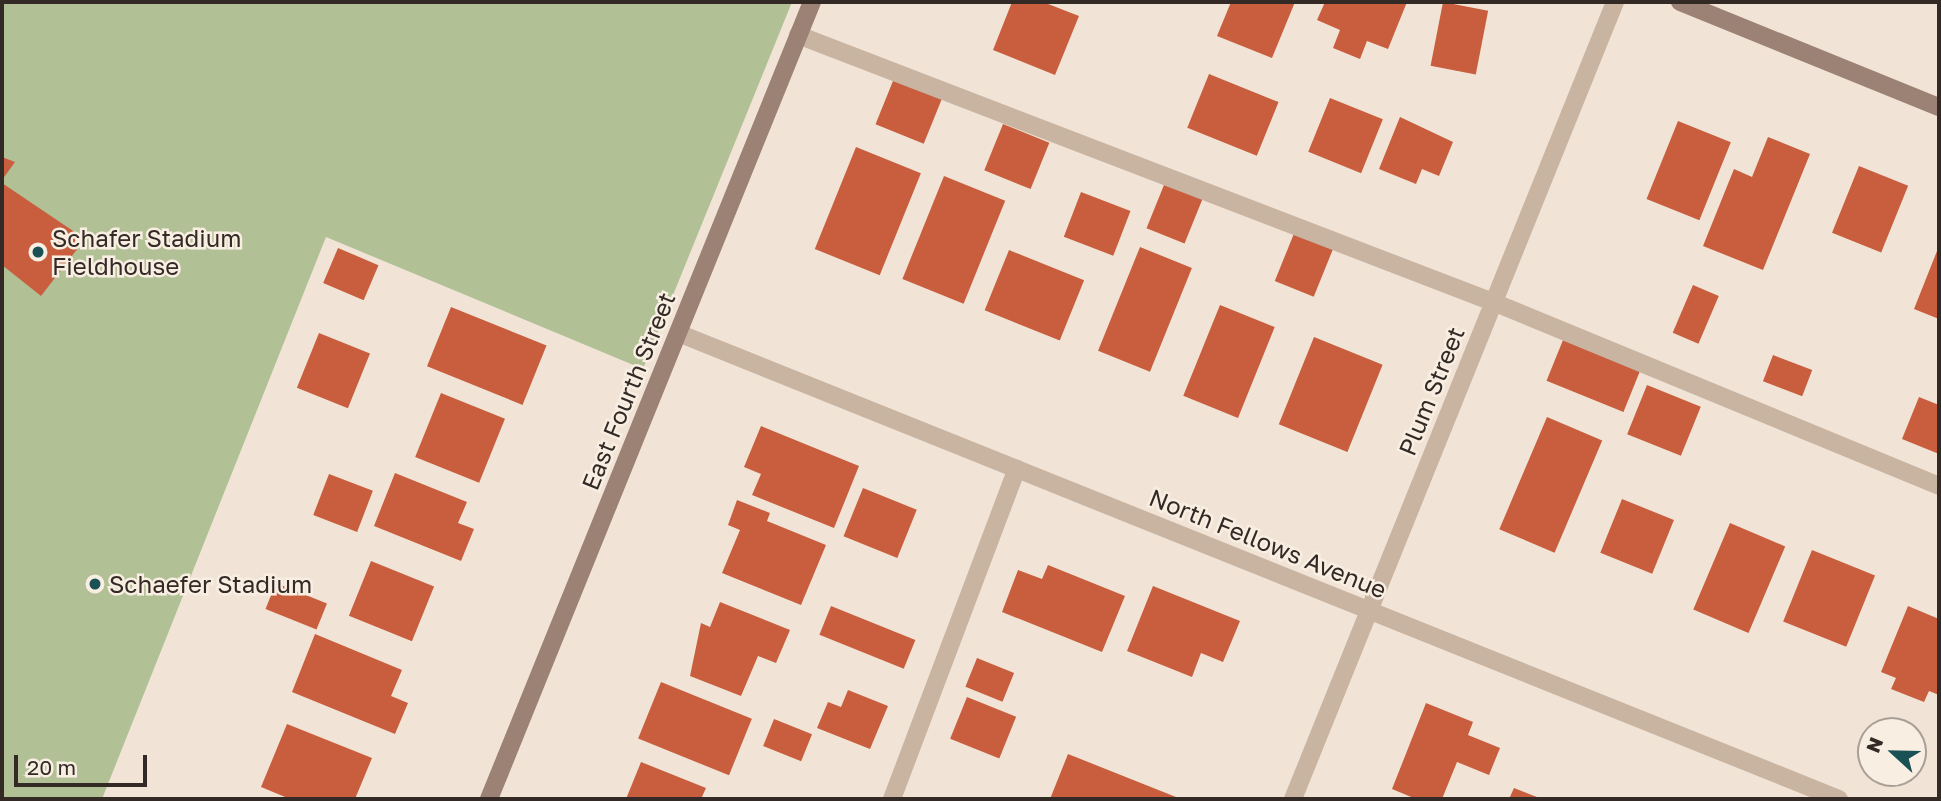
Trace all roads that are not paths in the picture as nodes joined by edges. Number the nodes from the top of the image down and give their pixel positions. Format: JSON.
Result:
{"nodes":[{"id":1,"x":812,"y":2,"type":"edge"},
{"id":2,"x":1615,"y":2,"type":"edge"},
{"id":3,"x":1680,"y":2,"type":"edge"},
{"id":4,"x":799,"y":35,"type":"junction"},
{"id":5,"x":1939,"y":107,"type":"edge"},
{"id":6,"x":1493,"y":302,"type":"junction"},
{"id":7,"x":678,"y":333,"type":"junction"},
{"id":8,"x":1017,"y":469,"type":"junction"},
{"id":9,"x":1939,"y":486,"type":"edge"},
{"id":10,"x":1369,"y":611,"type":"junction"},
{"id":11,"x":489,"y":799,"type":"edge"},
{"id":12,"x":892,"y":799,"type":"edge"},
{"id":13,"x":1293,"y":799,"type":"edge"},
{"id":14,"x":1839,"y":799,"type":"edge"}],
"edges":[{"from":1,"to":4,"type":"main road","name":"East Fourth Street"},
{"from":2,"to":6,"type":"street","name":"Plum Street"},
{"from":3,"to":5,"type":"main road"},
{"from":4,"to":6,"type":"street"},
{"from":4,"to":7,"type":"main road","name":"East Fourth Street"},
{"from":6,"to":9,"type":"street"},
{"from":6,"to":10,"type":"street","name":"Plum Street"},
{"from":7,"to":8,"type":"street","name":"North Fellows Avenue"},
{"from":7,"to":11,"type":"main road","name":"East Fourth Street"},
{"from":8,"to":10,"type":"street","name":"North Fellows Avenue"},
{"from":8,"to":12,"type":"street"},
{"from":10,"to":13,"type":"street","name":"Plum Street"},
{"from":10,"to":14,"type":"street","name":"North Fellows Avenue"}]}
